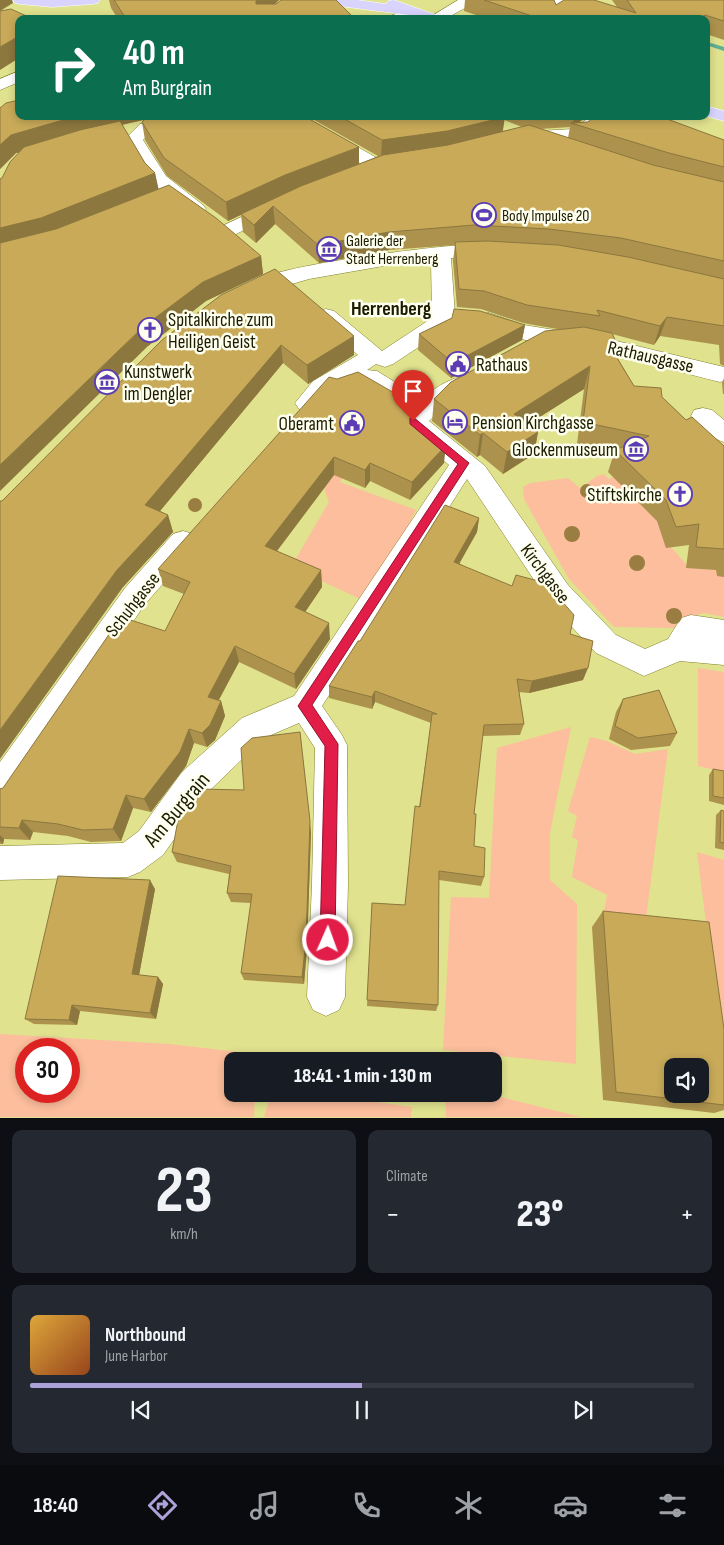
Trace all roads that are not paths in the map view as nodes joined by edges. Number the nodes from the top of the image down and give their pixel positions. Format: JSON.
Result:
{"nodes":[{"id":1,"x":94,"y":0,"type":"edge"},
{"id":2,"x":103,"y":0,"type":"edge"},
{"id":3,"x":324,"y":0,"type":"edge"},
{"id":4,"x":348,"y":0,"type":"edge"},
{"id":5,"x":382,"y":0,"type":"edge"},
{"id":6,"x":469,"y":0,"type":"edge"},
{"id":7,"x":530,"y":0,"type":"edge"},
{"id":8,"x":78,"y":1,"type":"edge"},
{"id":9,"x":18,"y":3,"type":"edge"},
{"id":10,"x":570,"y":4,"type":"edge"},
{"id":11,"x":49,"y":5,"type":"edge"},
{"id":12,"x":403,"y":15,"type":"edge"},
{"id":13,"x":441,"y":15,"type":"edge"},
{"id":14,"x":710,"y":112,"type":"edge"},
{"id":15,"x":724,"y":116,"type":"edge"},
{"id":16,"x":297,"y":120,"type":"edge"},
{"id":17,"x":596,"y":120,"type":"edge"},
{"id":18,"x":149,"y":123,"type":"edge"},
{"id":19,"x":116,"y":135,"type":"edge"},
{"id":20,"x":581,"y":153,"type":"edge"},
{"id":21,"x":398,"y":163,"type":"edge"},
{"id":22,"x":378,"y":166,"type":"junction"},
{"id":23,"x":354,"y":175,"type":"edge"},
{"id":24,"x":175,"y":194,"type":"junction"},
{"id":25,"x":294,"y":199,"type":"edge"},
{"id":26,"x":156,"y":202,"type":"edge"},
{"id":27,"x":508,"y":253,"type":"edge"},
{"id":28,"x":441,"y":254,"type":"junction"},
{"id":29,"x":265,"y":263,"type":"dead end"},
{"id":30,"x":282,"y":278,"type":"junction"},
{"id":31,"x":231,"y":299,"type":"edge"},
{"id":32,"x":459,"y":316,"type":"junction"},
{"id":33,"x":581,"y":341,"type":"junction"},
{"id":34,"x":516,"y":354,"type":"edge"},
{"id":35,"x":373,"y":356,"type":"junction"},
{"id":36,"x":482,"y":373,"type":"edge"},
{"id":37,"x":720,"y":374,"type":"dead end"},
{"id":38,"x":322,"y":387,"type":"junction"},
{"id":39,"x":418,"y":416,"type":"junction"},
{"id":40,"x":703,"y":416,"type":"dead end"},
{"id":41,"x":291,"y":420,"type":"edge"},
{"id":42,"x":724,"y":433,"type":"edge"},
{"id":43,"x":464,"y":463,"type":"junction"},
{"id":44,"x":199,"y":524,"type":"edge"},
{"id":45,"x":724,"y":632,"type":"edge"},
{"id":46,"x":678,"y":648,"type":"junction"},
{"id":47,"x":724,"y":652,"type":"edge"},
{"id":48,"x":305,"y":706,"type":"junction"},
{"id":49,"x":0,"y":789,"type":"edge"},
{"id":50,"x":0,"y":863,"type":"edge"},
{"id":51,"x":326,"y":996,"type":"dead end"}],
"edges":[{"from":1,"to":8,"type":"main road"},
{"from":2,"to":11,"type":"main road"},
{"from":3,"to":4,"type":"street"},
{"from":3,"to":12,"type":"main road"},
{"from":5,"to":12,"type":"main road"},
{"from":6,"to":13,"type":"street"},
{"from":7,"to":10,"type":"street"},
{"from":8,"to":11,"type":"main road"},
{"from":9,"to":11,"type":"main road"},
{"from":14,"to":15,"type":"main road"},
{"from":16,"to":22,"type":"street"},
{"from":17,"to":20,"type":"street"},
{"from":18,"to":19,"type":"street"},
{"from":18,"to":24,"type":"street"},
{"from":21,"to":22,"type":"street"},
{"from":22,"to":23,"type":"street"},
{"from":24,"to":25,"type":"street"},
{"from":24,"to":26,"type":"street"},
{"from":27,"to":28,"type":"street"},
{"from":28,"to":30,"type":"street"},
{"from":28,"to":32,"type":"street"},
{"from":29,"to":30,"type":"street"},
{"from":30,"to":31,"type":"street"},
{"from":30,"to":35,"type":"street"},
{"from":32,"to":33,"type":"street","name":"Rathausgasse"},
{"from":32,"to":35,"type":"street"},
{"from":33,"to":34,"type":"street","name":"Rathausgasse"},
{"from":33,"to":37,"type":"street","name":"Rathausgasse"},
{"from":35,"to":38,"type":"street"},
{"from":36,"to":39,"type":"street"},
{"from":38,"to":39,"type":"street"},
{"from":38,"to":41,"type":"street"},
{"from":39,"to":43,"type":"street","name":"Kirchgasse"},
{"from":40,"to":42,"type":"street"},
{"from":43,"to":46,"type":"street","name":"Kirchgasse"},
{"from":43,"to":48,"type":"street"},
{"from":44,"to":49,"type":"street","name":"Schuhgasse"},
{"from":45,"to":46,"type":"street"},
{"from":46,"to":47,"type":"street","name":"Kirchgasse"},
{"from":48,"to":50,"type":"street","name":"Am Burgrain"},
{"from":48,"to":51,"type":"street"}]}
